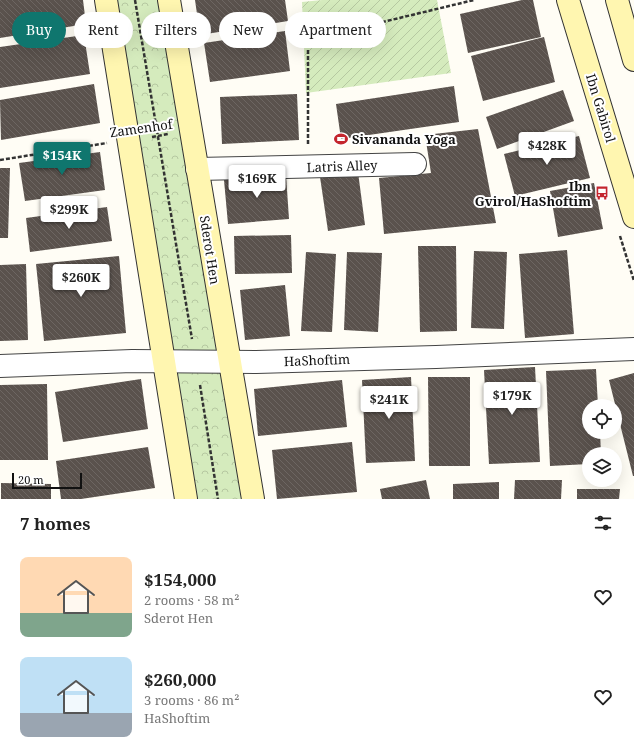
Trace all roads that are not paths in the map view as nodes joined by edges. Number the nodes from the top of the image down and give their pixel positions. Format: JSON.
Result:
{"nodes":[{"id":1,"x":106,"y":0,"type":"edge"},
{"id":2,"x":169,"y":0,"type":"edge"},
{"id":3,"x":568,"y":0,"type":"edge"},
{"id":4,"x":617,"y":0,"type":"edge"},
{"id":5,"x":634,"y":60,"type":"edge"},
{"id":6,"x":415,"y":164,"type":"dead end"},
{"id":7,"x":197,"y":170,"type":"junction"},
{"id":8,"x":634,"y":217,"type":"edge"},
{"id":9,"x":634,"y":349,"type":"edge"},
{"id":10,"x":164,"y":361,"type":"junction"},
{"id":11,"x":229,"y":362,"type":"junction"},
{"id":12,"x":0,"y":366,"type":"edge"},
{"id":13,"x":186,"y":499,"type":"edge"},
{"id":14,"x":252,"y":499,"type":"edge"}],
"edges":[{"from":1,"to":10,"type":"street"},
{"from":2,"to":7,"type":"street","name":"Sderot Hen"},
{"from":3,"to":8,"type":"street","name":"Ibn Gabirol"},
{"from":4,"to":5,"type":"street"},
{"from":6,"to":7,"type":"street","name":"Latris Alley"},
{"from":7,"to":11,"type":"street","name":"Sderot Hen"},
{"from":9,"to":11,"type":"street","name":"HaShoftim"},
{"from":10,"to":11,"type":"street","name":"HaShoftim"},
{"from":10,"to":12,"type":"street","name":"HaShoftim"},
{"from":10,"to":13,"type":"street"},
{"from":11,"to":14,"type":"street","name":"Sderot Hen"}]}
